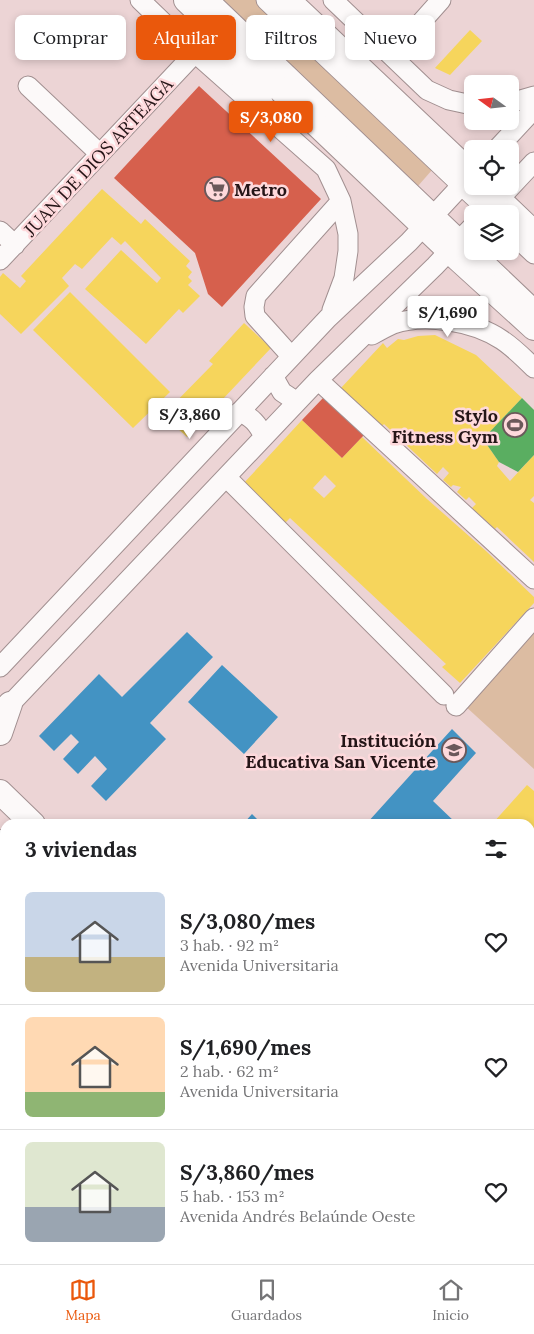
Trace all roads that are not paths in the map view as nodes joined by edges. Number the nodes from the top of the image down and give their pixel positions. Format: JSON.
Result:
{"nodes":[{"id":1,"x":140,"y":0,"type":"edge"},
{"id":2,"x":266,"y":0,"type":"edge"},
{"id":3,"x":288,"y":0,"type":"edge"},
{"id":4,"x":333,"y":0,"type":"edge"},
{"id":5,"x":440,"y":0,"type":"edge"},
{"id":6,"x":198,"y":4,"type":"edge"},
{"id":7,"x":156,"y":15,"type":"edge"},
{"id":8,"x":349,"y":15,"type":"edge"},
{"id":9,"x":427,"y":15,"type":"edge"},
{"id":10,"x":188,"y":60,"type":"edge"},
{"id":11,"x":203,"y":60,"type":"edge"},
{"id":12,"x":398,"y":60,"type":"edge"},
{"id":13,"x":28,"y":86,"type":"dead end"},
{"id":14,"x":534,"y":96,"type":"edge"},
{"id":15,"x":519,"y":100,"type":"edge"},
{"id":16,"x":464,"y":103,"type":"edge"},
{"id":17,"x":534,"y":110,"type":"edge"},
{"id":18,"x":267,"y":117,"type":"junction"},
{"id":19,"x":506,"y":140,"type":"edge"},
{"id":20,"x":100,"y":154,"type":"junction"},
{"id":21,"x":534,"y":162,"type":"edge"},
{"id":22,"x":464,"y":173,"type":"edge"},
{"id":23,"x":464,"y":174,"type":"edge"},
{"id":24,"x":464,"y":183,"type":"edge"},
{"id":25,"x":482,"y":195,"type":"edge"},
{"id":26,"x":341,"y":201,"type":"junction"},
{"id":27,"x":490,"y":205,"type":"edge"},
{"id":28,"x":429,"y":220,"type":"junction"},
{"id":29,"x":519,"y":223,"type":"edge"},
{"id":30,"x":0,"y":231,"type":"edge"},
{"id":31,"x":534,"y":233,"type":"edge"},
{"id":32,"x":519,"y":240,"type":"edge"},
{"id":33,"x":464,"y":243,"type":"edge"},
{"id":34,"x":15,"y":245,"type":"junction"},
{"id":35,"x":464,"y":246,"type":"edge"},
{"id":36,"x":534,"y":254,"type":"edge"},
{"id":37,"x":0,"y":260,"type":"edge"},
{"id":38,"x":479,"y":260,"type":"edge"},
{"id":39,"x":483,"y":260,"type":"edge"},
{"id":40,"x":534,"y":309,"type":"edge"},
{"id":41,"x":328,"y":318,"type":"junction"},
{"id":42,"x":534,"y":328,"type":"edge"},
{"id":43,"x":357,"y":342,"type":"junction"},
{"id":44,"x":292,"y":356,"type":"junction"},
{"id":45,"x":534,"y":368,"type":"edge"},
{"id":46,"x":273,"y":376,"type":"junction"},
{"id":47,"x":318,"y":380,"type":"junction"},
{"id":48,"x":297,"y":402,"type":"junction"},
{"id":49,"x":239,"y":412,"type":"junction"},
{"id":50,"x":264,"y":437,"type":"junction"},
{"id":51,"x":226,"y":476,"type":"junction"},
{"id":52,"x":534,"y":579,"type":"edge"},
{"id":53,"x":534,"y":618,"type":"edge"},
{"id":54,"x":0,"y":667,"type":"edge"},
{"id":55,"x":5,"y":709,"type":"edge"},
{"id":56,"x":0,"y":733,"type":"edge"},
{"id":57,"x":0,"y":772,"type":"edge"},
{"id":58,"x":5,"y":797,"type":"edge"},
{"id":59,"x":28,"y":819,"type":"edge"}],
"edges":[{"from":1,"to":7,"type":"street"},
{"from":2,"to":23,"type":"street"},
{"from":3,"to":22,"type":"main road"},
{"from":4,"to":8,"type":"street"},
{"from":5,"to":9,"type":"street"},
{"from":6,"to":18,"type":"main road"},
{"from":6,"to":28,"type":"main road"},
{"from":10,"to":20,"type":"street","name":"JUAN DE DIOS ARTEAGA"},
{"from":11,"to":18,"type":"street"},
{"from":12,"to":16,"type":"street"},
{"from":13,"to":20,"type":"street"},
{"from":14,"to":15,"type":"street"},
{"from":17,"to":19,"type":"street"},
{"from":18,"to":26,"type":"street"},
{"from":20,"to":34,"type":"street","name":"JUAN DE DIOS ARTEAGA"},
{"from":21,"to":27,"type":"street"},
{"from":24,"to":28,"type":"street"},
{"from":25,"to":27,"type":"street"},
{"from":26,"to":41,"type":"street"},
{"from":26,"to":44,"type":"street"},
{"from":28,"to":33,"type":"main road"},
{"from":28,"to":41,"type":"street"},
{"from":29,"to":31,"type":"main road"},
{"from":30,"to":34,"type":"street"},
{"from":32,"to":36,"type":"street"},
{"from":34,"to":37,"type":"street","name":"JUAN DE DIOS ARTEAGA"},
{"from":35,"to":43,"type":"street"},
{"from":38,"to":42,"type":"main road"},
{"from":39,"to":40,"type":"street"},
{"from":41,"to":44,"type":"street"},
{"from":43,"to":45,"type":"street"},
{"from":43,"to":47,"type":"street"},
{"from":44,"to":46,"type":"street"},
{"from":46,"to":48,"type":"street"},
{"from":46,"to":49,"type":"street"},
{"from":47,"to":48,"type":"street"},
{"from":47,"to":52,"type":"street"},
{"from":48,"to":50,"type":"street"},
{"from":49,"to":50,"type":"street"},
{"from":49,"to":54,"type":"street"},
{"from":50,"to":51,"type":"street"},
{"from":51,"to":53,"type":"street"},
{"from":51,"to":55,"type":"street"},
{"from":55,"to":56,"type":"main road"},
{"from":57,"to":58,"type":"main road"},
{"from":58,"to":59,"type":"main road"}]}
